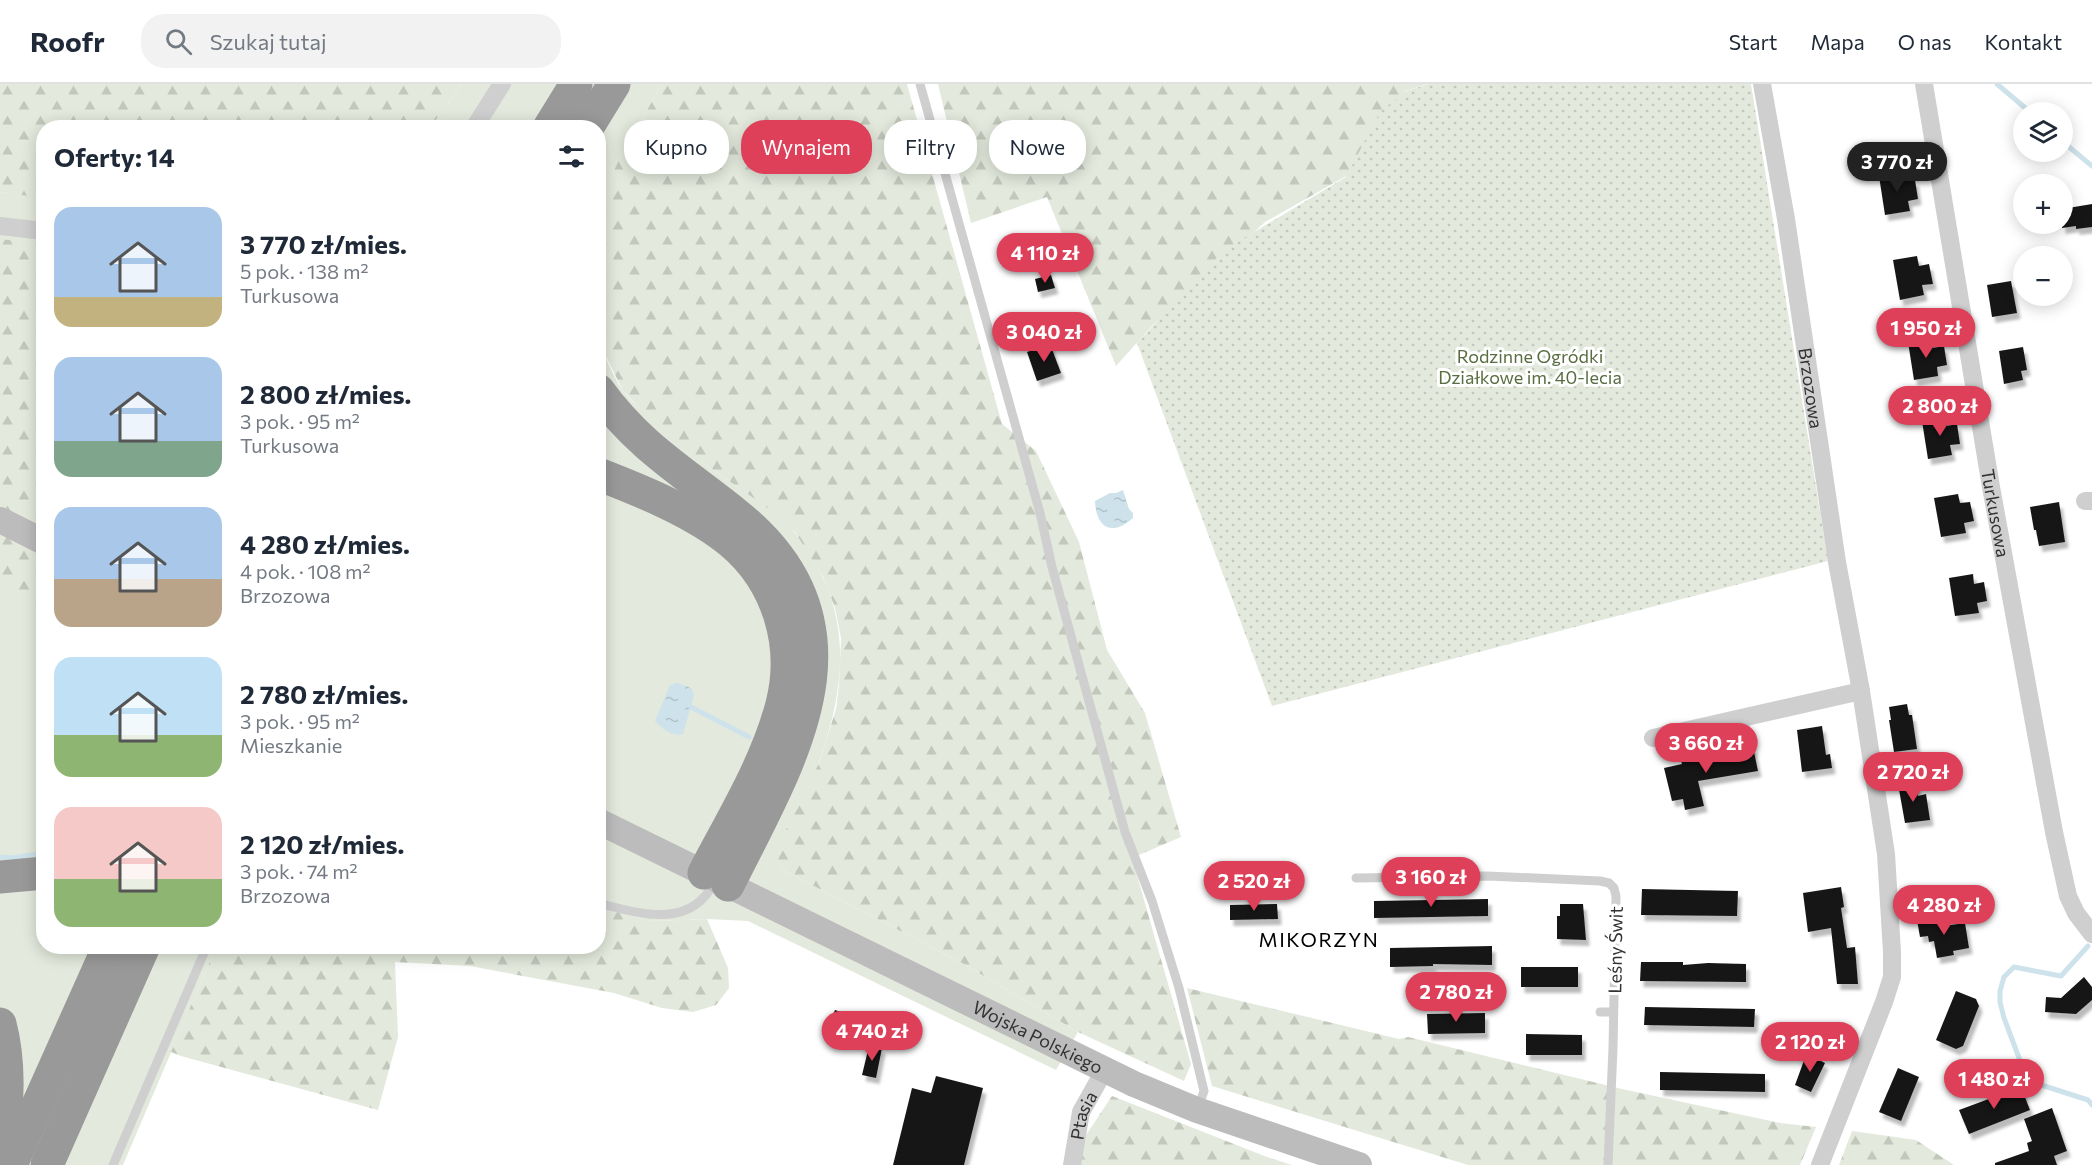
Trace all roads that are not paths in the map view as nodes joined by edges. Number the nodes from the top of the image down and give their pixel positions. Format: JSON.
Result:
{"nodes":[{"id":1,"x":502,"y":84,"type":"edge"},
{"id":2,"x":576,"y":84,"type":"edge"},
{"id":3,"x":614,"y":84,"type":"edge"},
{"id":4,"x":920,"y":84,"type":"edge"},
{"id":5,"x":1762,"y":84,"type":"edge"},
{"id":6,"x":1924,"y":84,"type":"edge"},
{"id":7,"x":479,"y":120,"type":"edge"},
{"id":8,"x":554,"y":120,"type":"edge"},
{"id":9,"x":592,"y":120,"type":"edge"},
{"id":10,"x":598,"y":120,"type":"edge"},
{"id":11,"x":0,"y":226,"type":"edge"},
{"id":12,"x":36,"y":230,"type":"edge"},
{"id":13,"x":606,"y":401,"type":"edge"},
{"id":14,"x":606,"y":478,"type":"edge"},
{"id":15,"x":0,"y":520,"type":"edge"},
{"id":16,"x":36,"y":538,"type":"edge"},
{"id":17,"x":1861,"y":690,"type":"junction"},
{"id":18,"x":1653,"y":738,"type":"dead end"},
{"id":19,"x":606,"y":824,"type":"edge"},
{"id":20,"x":36,"y":874,"type":"edge"},
{"id":21,"x":0,"y":876,"type":"edge"},
{"id":22,"x":1356,"y":878,"type":"dead end"},
{"id":23,"x":716,"y":879,"type":"junction"},
{"id":24,"x":606,"y":905,"type":"edge"},
{"id":25,"x":2092,"y":934,"type":"edge"},
{"id":26,"x":105,"y":954,"type":"edge"},
{"id":27,"x":140,"y":954,"type":"edge"},
{"id":28,"x":204,"y":954,"type":"edge"},
{"id":29,"x":1600,"y":1012,"type":"dead end"},
{"id":30,"x":1613,"y":1012,"type":"junction"},
{"id":31,"x":0,"y":1024,"type":"edge"},
{"id":32,"x":1104,"y":1071,"type":"junction"},
{"id":33,"x":1197,"y":1110,"type":"junction"},
{"id":34,"x":0,"y":1153,"type":"edge"},
{"id":35,"x":11,"y":1165,"type":"edge"},
{"id":36,"x":47,"y":1165,"type":"edge"},
{"id":37,"x":113,"y":1165,"type":"edge"},
{"id":38,"x":1072,"y":1165,"type":"edge"},
{"id":39,"x":1359,"y":1165,"type":"edge"},
{"id":40,"x":1608,"y":1165,"type":"edge"},
{"id":41,"x":1820,"y":1165,"type":"edge"}],
"edges":[{"from":1,"to":7,"type":"street"},
{"from":2,"to":8,"type":"highway"},
{"from":3,"to":9,"type":"highway"},
{"from":3,"to":10,"type":"highway"},
{"from":4,"to":33,"type":"lane"},
{"from":5,"to":17,"type":"street","name":"Brzozowa"},
{"from":6,"to":25,"type":"street","name":"Turkusowa"},
{"from":11,"to":12,"type":"street"},
{"from":13,"to":23,"type":"highway"},
{"from":14,"to":23,"type":"highway"},
{"from":15,"to":16,"type":"street"},
{"from":17,"to":18,"type":"street"},
{"from":17,"to":41,"type":"street","name":"Brzozowa"},
{"from":19,"to":23,"type":"street","name":"Wojska Polskiego"},
{"from":20,"to":21,"type":"highway"},
{"from":22,"to":30,"type":"lane","name":"Leśny Świt"},
{"from":23,"to":24,"type":"lane"},
{"from":23,"to":32,"type":"street","name":"Wojska Polskiego"},
{"from":26,"to":35,"type":"highway"},
{"from":27,"to":36,"type":"highway"},
{"from":28,"to":37,"type":"lane"},
{"from":29,"to":30,"type":"lane"},
{"from":30,"to":40,"type":"lane","name":"Leśny Świt"},
{"from":31,"to":34,"type":"highway"},
{"from":32,"to":33,"type":"street","name":"Wojska Polskiego"},
{"from":32,"to":38,"type":"street","name":"Ptasia"},
{"from":33,"to":39,"type":"street","name":"Wojska Polskiego"}]}
